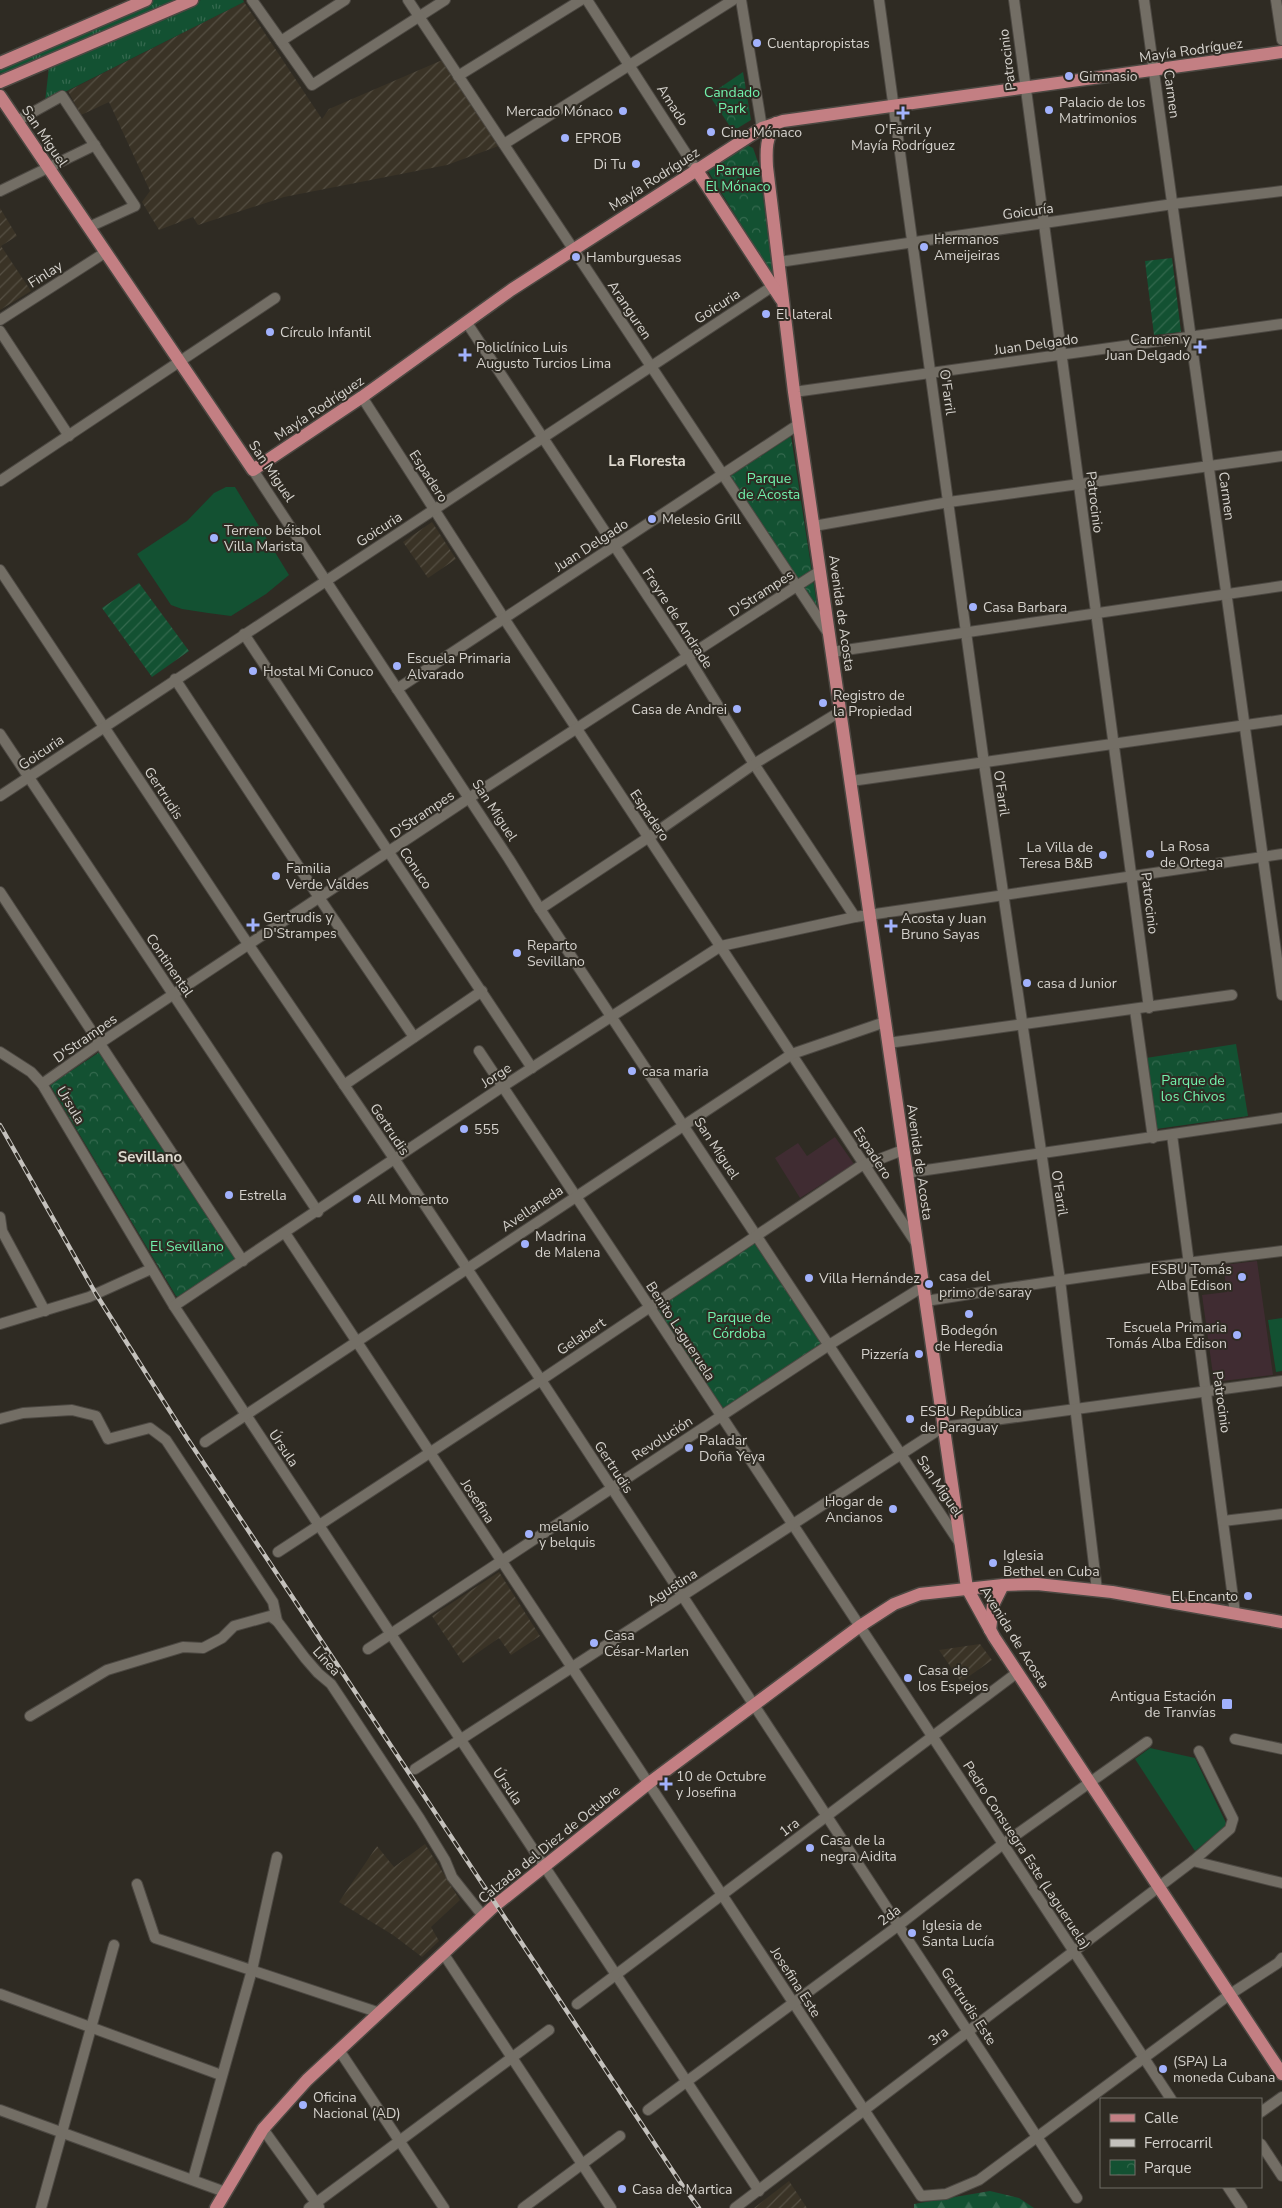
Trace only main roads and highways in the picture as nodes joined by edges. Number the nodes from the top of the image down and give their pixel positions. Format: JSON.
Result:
{"nodes":[{"id":1,"x":146,"y":0,"type":"edge"},
{"id":2,"x":192,"y":0,"type":"edge"},
{"id":3,"x":1282,"y":52,"type":"edge"},
{"id":4,"x":0,"y":63,"type":"edge"},
{"id":5,"x":0,"y":82,"type":"edge"},
{"id":6,"x":0,"y":96,"type":"edge"},
{"id":7,"x":776,"y":122,"type":"junction"},
{"id":8,"x":745,"y":137,"type":"junction"},
{"id":9,"x":767,"y":167,"type":"junction"},
{"id":10,"x":696,"y":169,"type":"junction"},
{"id":11,"x":783,"y":302,"type":"junction"},
{"id":12,"x":253,"y":470,"type":"joint"},
{"id":13,"x":1003,"y":1585,"type":"junction"},
{"id":14,"x":967,"y":1588,"type":"junction"},
{"id":15,"x":1282,"y":1622,"type":"edge"},
{"id":16,"x":990,"y":1630,"type":"junction"},
{"id":17,"x":1282,"y":2074,"type":"edge"},
{"id":18,"x":216,"y":2208,"type":"edge"}],
"edges":[{"from":1,"to":4,"type":"main road"},
{"from":2,"to":5,"type":"main road"},
{"from":3,"to":7,"type":"main road","name":"Mayía Rodríguez"},
{"from":6,"to":12,"type":"main road","name":"San Miguel"},
{"from":7,"to":8,"type":"main road","name":"Mayía Rodríguez"},
{"from":7,"to":9,"type":"main road","name":"Avenida de Acosta"},
{"from":8,"to":9,"type":"main road","name":"Avenida de Acosta"},
{"from":8,"to":10,"type":"main road","name":"Mayía Rodríguez"},
{"from":9,"to":11,"type":"main road","name":"Avenida de Acosta"},
{"from":10,"to":11,"type":"main road","name":"Amado"},
{"from":10,"to":12,"type":"main road","name":"Mayía Rodríguez"},
{"from":11,"to":14,"type":"main road","name":"Avenida de Acosta"},
{"from":13,"to":14,"type":"main road","name":"Calzada del Diez de Octubre"},
{"from":13,"to":15,"type":"main road"},
{"from":13,"to":16,"type":"main road"},
{"from":14,"to":16,"type":"main road","name":"Avenida de Acosta"},
{"from":14,"to":18,"type":"main road","name":"Calzada del Diez de Octubre"},
{"from":16,"to":17,"type":"main road","name":"Avenida de Acosta"}]}
